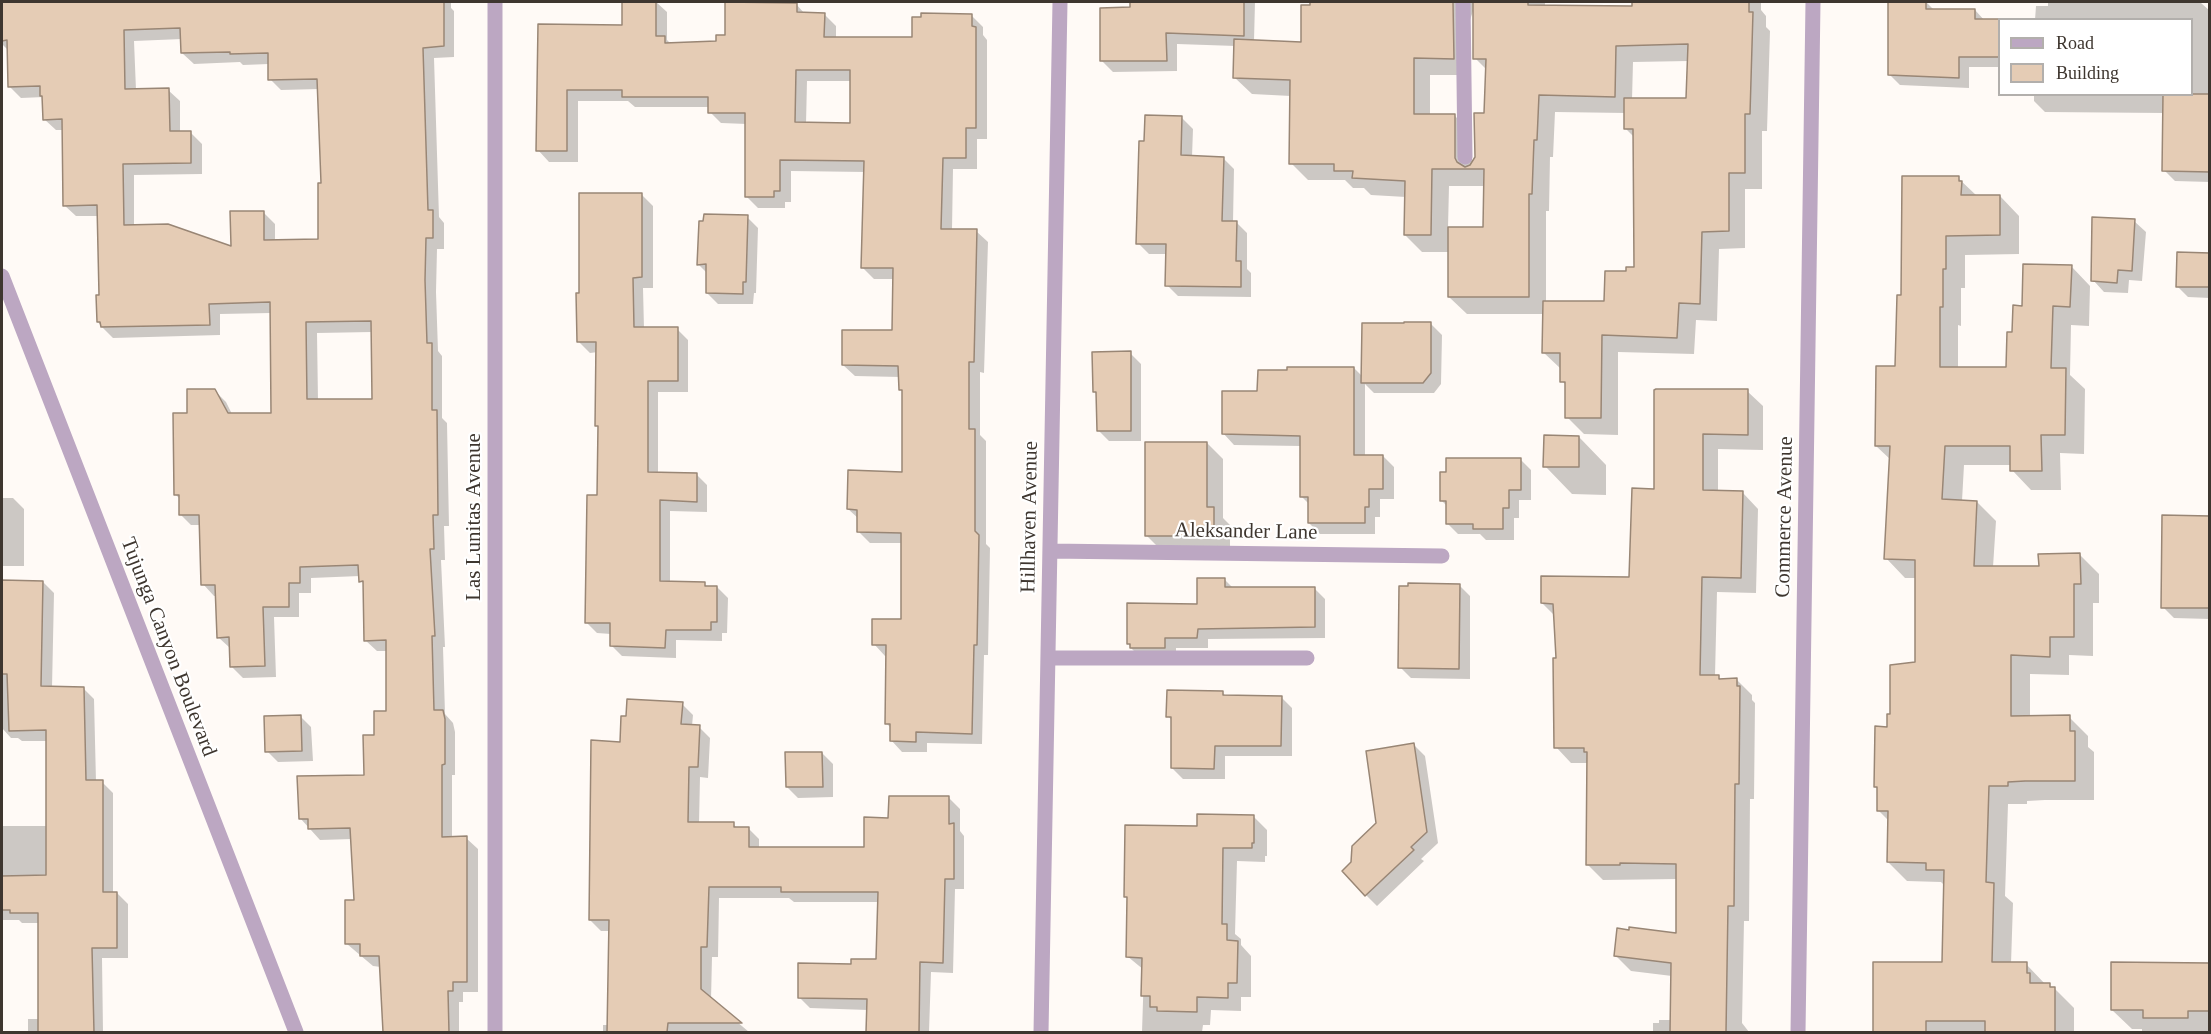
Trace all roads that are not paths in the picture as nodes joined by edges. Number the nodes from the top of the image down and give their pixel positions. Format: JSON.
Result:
{"nodes":[{"id":1,"x":495,"y":2,"type":"edge"},
{"id":2,"x":1060,"y":2,"type":"edge"},
{"id":3,"x":1463,"y":2,"type":"edge"},
{"id":4,"x":1813,"y":2,"type":"edge"},
{"id":5,"x":1465,"y":157,"type":"dead end"},
{"id":6,"x":2,"y":276,"type":"edge"},
{"id":7,"x":1050,"y":551,"type":"junction"},
{"id":8,"x":1442,"y":556,"type":"dead end"},
{"id":9,"x":1048,"y":658,"type":"junction"},
{"id":10,"x":1307,"y":658,"type":"dead end"},
{"id":11,"x":296,"y":1032,"type":"edge"},
{"id":12,"x":495,"y":1032,"type":"edge"},
{"id":13,"x":1041,"y":1032,"type":"edge"},
{"id":14,"x":1798,"y":1032,"type":"edge"}],
"edges":[{"from":1,"to":12,"type":"street","name":"Las Lunitas Avenue"},
{"from":2,"to":7,"type":"street","name":"Hillhaven Avenue"},
{"from":3,"to":5,"type":"street"},
{"from":4,"to":14,"type":"street","name":"Commerce Avenue"},
{"from":6,"to":11,"type":"street","name":"Tujunga Canyon Boulevard"},
{"from":7,"to":8,"type":"street","name":"Aleksander Lane"},
{"from":7,"to":9,"type":"street","name":"Hillhaven Avenue"},
{"from":9,"to":10,"type":"street"},
{"from":9,"to":13,"type":"street","name":"Hillhaven Avenue"}]}
